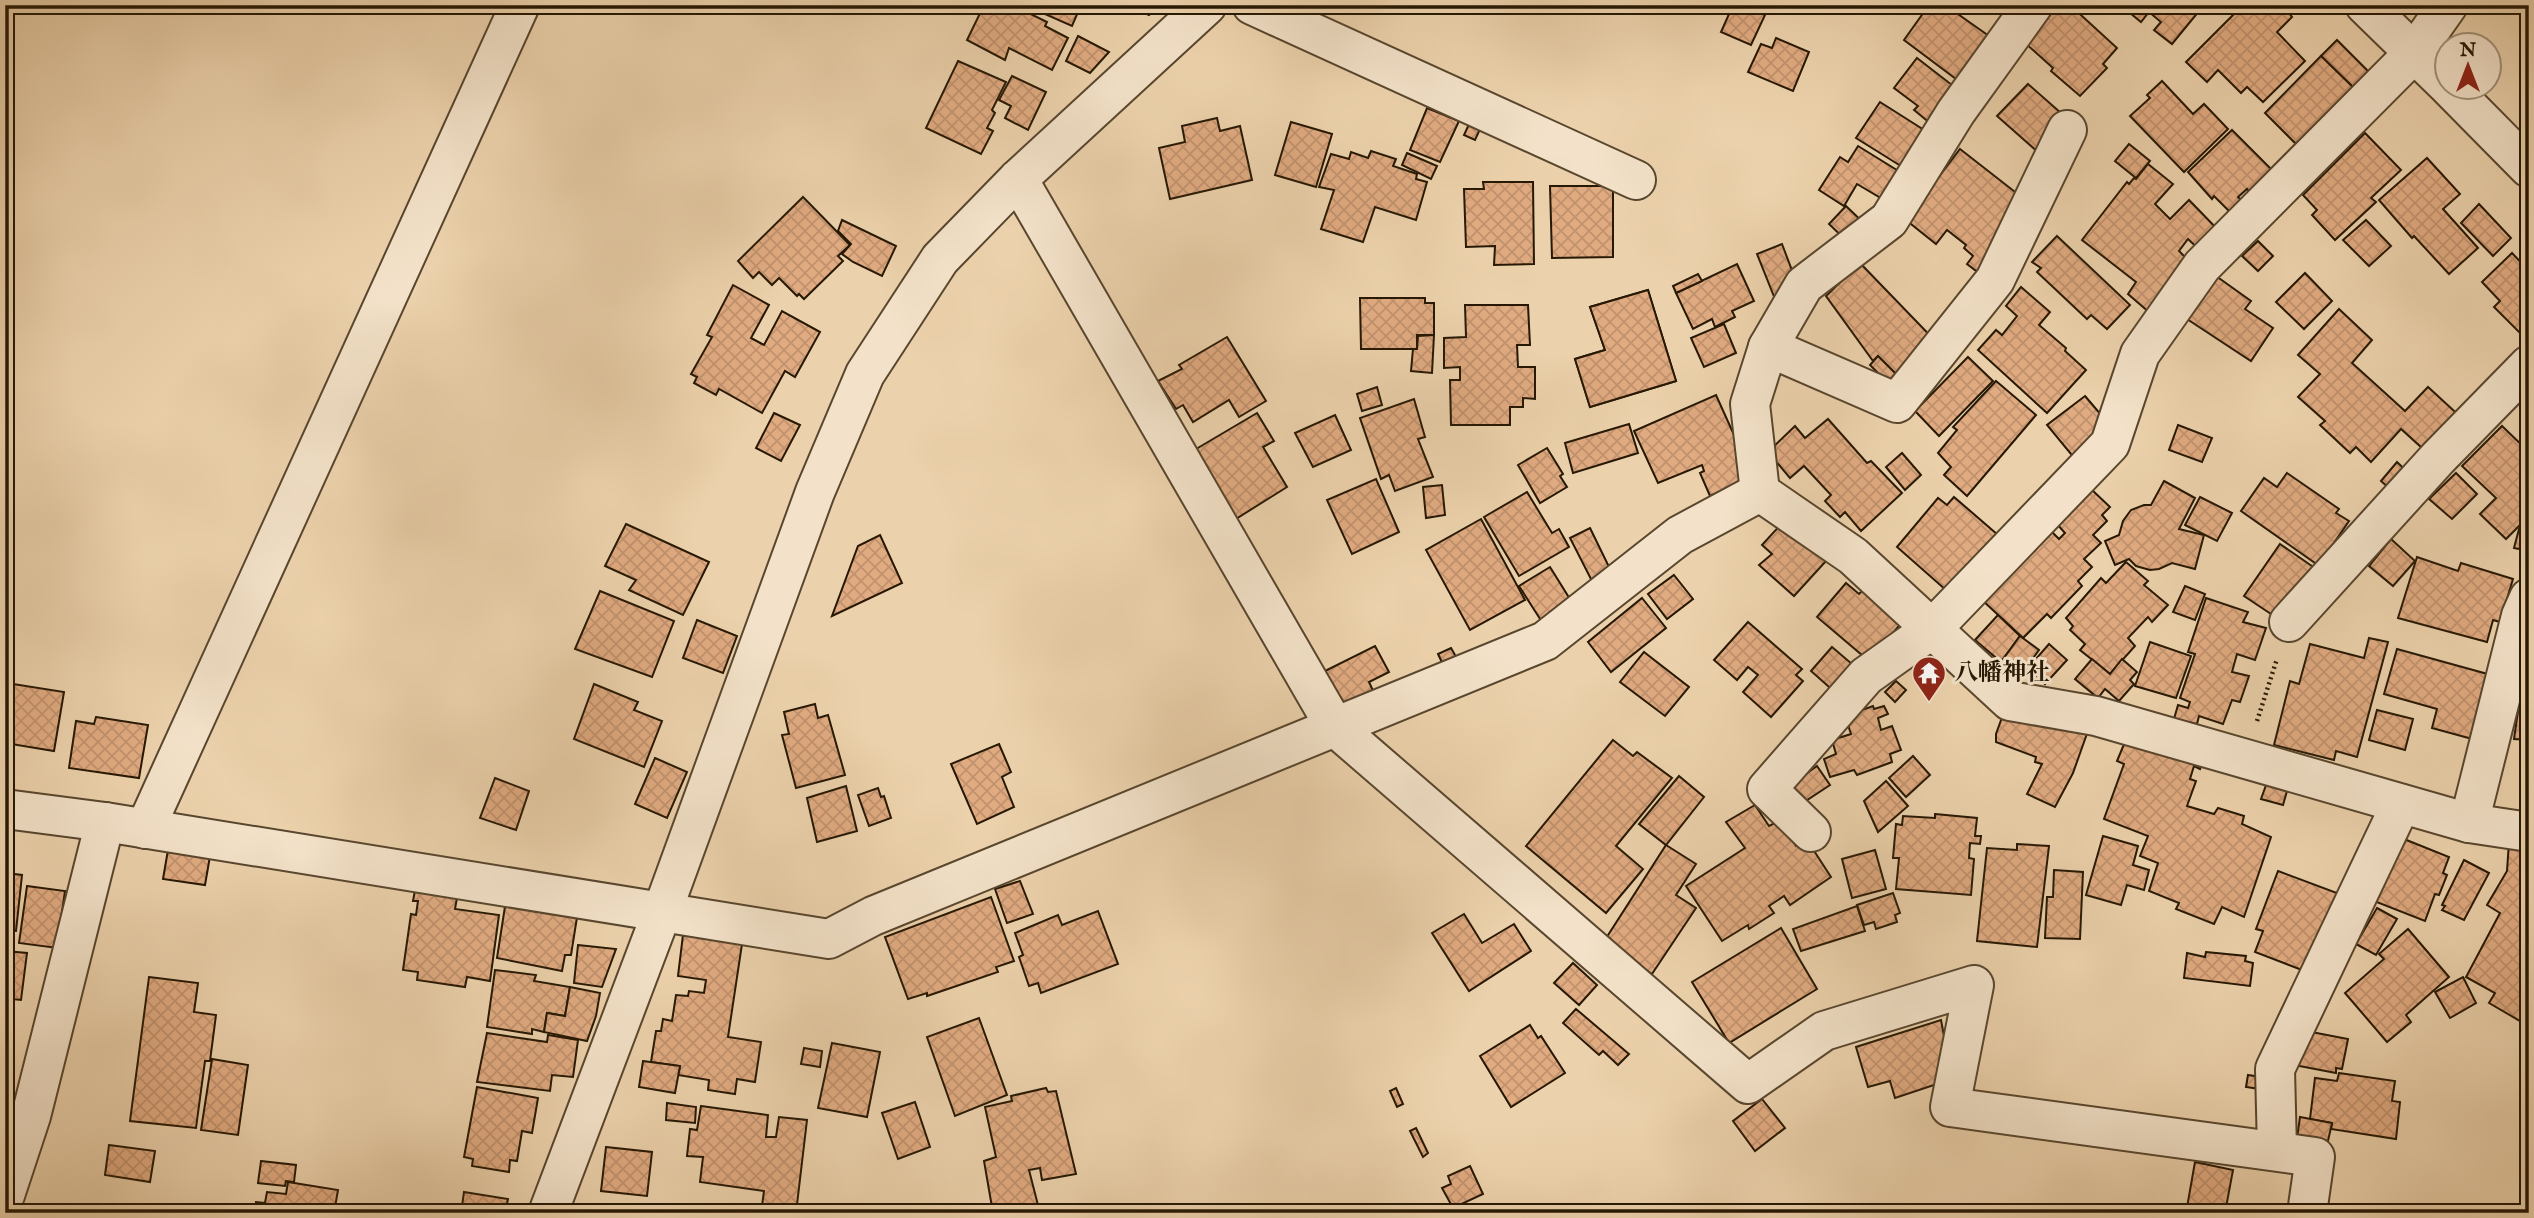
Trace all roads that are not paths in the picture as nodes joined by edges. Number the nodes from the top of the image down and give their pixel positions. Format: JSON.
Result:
{"nodes":[{"id":1,"x":520,"y":5,"type":"edge"},
{"id":2,"x":1207,"y":5,"type":"edge"},
{"id":3,"x":1252,"y":5,"type":"edge"},
{"id":4,"x":2033,"y":5,"type":"edge"},
{"id":5,"x":2365,"y":5,"type":"edge"},
{"id":6,"x":2448,"y":5,"type":"edge"},
{"id":7,"x":2415,"y":52,"type":"junction"},
{"id":8,"x":2432,"y":70,"type":"edge"},
{"id":9,"x":2464,"y":102,"type":"edge"},
{"id":10,"x":2067,"y":130,"type":"dead end"},
{"id":11,"x":2529,"y":168,"type":"edge"},
{"id":12,"x":1018,"y":179,"type":"junction"},
{"id":13,"x":1636,"y":180,"type":"dead end"},
{"id":14,"x":1768,"y":346,"type":"junction"},
{"id":15,"x":2529,"y":365,"type":"edge"},
{"id":16,"x":1760,"y":492,"type":"junction"},
{"id":17,"x":2529,"y":598,"type":"edge"},
{"id":18,"x":2289,"y":622,"type":"road end"},
{"id":19,"x":1932,"y":629,"type":"junction"},
{"id":20,"x":1335,"y":727,"type":"junction"},
{"id":21,"x":2402,"y":804,"type":"junction"},
{"id":22,"x":5,"y":809,"type":"edge"},
{"id":23,"x":105,"y":822,"type":"junction"},
{"id":24,"x":2469,"y":823,"type":"junction"},
{"id":25,"x":145,"y":829,"type":"junction"},
{"id":26,"x":1811,"y":832,"type":"dead end"},
{"id":27,"x":2529,"y":832,"type":"edge"},
{"id":28,"x":662,"y":912,"type":"junction"},
{"id":29,"x":2277,"y":1150,"type":"junction"},
{"id":30,"x":5,"y":1195,"type":"edge"},
{"id":31,"x":548,"y":1213,"type":"edge"},
{"id":32,"x":2307,"y":1213,"type":"edge"}],
"edges":[{"from":1,"to":25,"type":"street"},
{"from":2,"to":12,"type":"street"},
{"from":3,"to":13,"type":"street"},
{"from":4,"to":14,"type":"street"},
{"from":5,"to":7,"type":"street"},
{"from":6,"to":7,"type":"street"},
{"from":7,"to":8,"type":"street"},
{"from":7,"to":19,"type":"street"},
{"from":9,"to":11,"type":"street"},
{"from":10,"to":14,"type":"street"},
{"from":12,"to":20,"type":"street"},
{"from":12,"to":28,"type":"street"},
{"from":14,"to":16,"type":"street"},
{"from":15,"to":18,"type":"street"},
{"from":16,"to":19,"type":"street"},
{"from":16,"to":20,"type":"street"},
{"from":17,"to":24,"type":"street"},
{"from":19,"to":21,"type":"street"},
{"from":19,"to":26,"type":"street"},
{"from":20,"to":28,"type":"street"},
{"from":20,"to":29,"type":"street"},
{"from":21,"to":24,"type":"street"},
{"from":21,"to":29,"type":"street"},
{"from":22,"to":23,"type":"street"},
{"from":23,"to":25,"type":"street"},
{"from":23,"to":30,"type":"street"},
{"from":24,"to":27,"type":"street"},
{"from":25,"to":28,"type":"street"},
{"from":28,"to":31,"type":"street"},
{"from":29,"to":32,"type":"street"}]}
